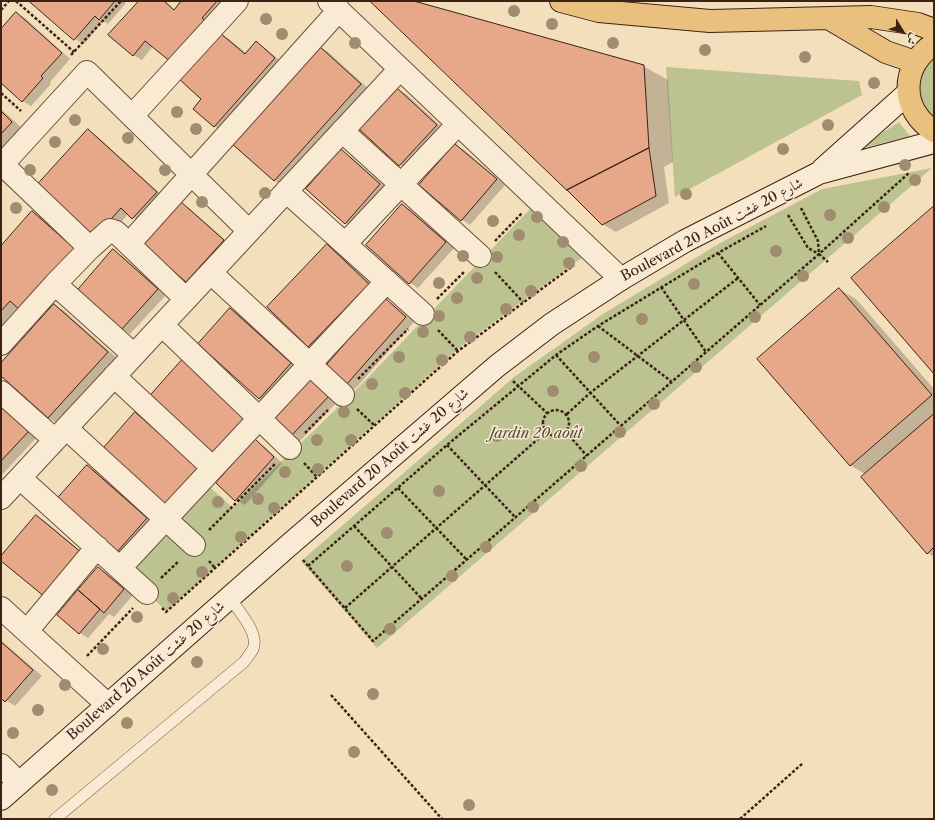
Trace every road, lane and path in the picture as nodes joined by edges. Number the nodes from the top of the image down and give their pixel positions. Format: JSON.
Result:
{"nodes":[{"id":1,"x":9,"y":1,"type":"edge"},
{"id":2,"x":16,"y":1,"type":"edge"},
{"id":3,"x":237,"y":1,"type":"edge"},
{"id":4,"x":561,"y":1,"type":"edge"},
{"id":5,"x":334,"y":6,"type":"edge"},
{"id":6,"x":2,"y":7,"type":"edge"},
{"id":7,"x":830,"y":19,"type":"junction"},
{"id":8,"x":934,"y":30,"type":"edge"},
{"id":9,"x":934,"y":44,"type":"edge"},
{"id":10,"x":74,"y":52,"type":"dead end"},
{"id":11,"x":915,"y":62,"type":"junction"},
{"id":12,"x":400,"y":68,"type":"junction"},
{"id":13,"x":1,"y":93,"type":"edge"},
{"id":14,"x":908,"y":93,"type":"junction"},
{"id":15,"x":132,"y":116,"type":"junction"},
{"id":16,"x":458,"y":124,"type":"junction"},
{"id":17,"x":38,"y":126,"type":"junction"},
{"id":18,"x":342,"y":131,"type":"junction"},
{"id":19,"x":934,"y":131,"type":"edge"},
{"id":20,"x":925,"y":144,"type":"edge"},
{"id":21,"x":2,"y":166,"type":"edge"},
{"id":22,"x":819,"y":173,"type":"junction"},
{"id":23,"x":191,"y":174,"type":"junction"},
{"id":24,"x":401,"y":184,"type":"junction"},
{"id":25,"x":286,"y":191,"type":"junction"},
{"id":26,"x":795,"y":211,"type":"dead end"},
{"id":27,"x":782,"y":218,"type":"dead end"},
{"id":28,"x":769,"y":225,"type":"dead end"},
{"id":29,"x":249,"y":231,"type":"junction"},
{"id":30,"x":129,"y":244,"type":"junction"},
{"id":31,"x":345,"y":244,"type":"junction"},
{"id":32,"x":90,"y":248,"type":"junction"},
{"id":33,"x":718,"y":253,"type":"junction"},
{"id":34,"x":819,"y":254,"type":"junction"},
{"id":35,"x":480,"y":256,"type":"joint"},
{"id":36,"x":579,"y":261,"type":"dead end"},
{"id":37,"x":828,"y":262,"type":"dead end"},
{"id":38,"x":211,"y":273,"type":"junction"},
{"id":39,"x":738,"y":278,"type":"junction"},
{"id":40,"x":621,"y":279,"type":"junction"},
{"id":41,"x":386,"y":281,"type":"junction"},
{"id":42,"x":55,"y":284,"type":"junction"},
{"id":43,"x":661,"y":287,"type":"junction"},
{"id":44,"x":186,"y":299,"type":"junction"},
{"id":45,"x":523,"y":302,"type":"junction"},
{"id":46,"x":760,"y":305,"type":"junction"},
{"id":47,"x":423,"y":314,"type":"joint"},
{"id":48,"x":684,"y":320,"type":"junction"},
{"id":49,"x":162,"y":325,"type":"junction"},
{"id":50,"x":598,"y":326,"type":"junction"},
{"id":51,"x":1,"y":344,"type":"edge"},
{"id":52,"x":458,"y":351,"type":"junction"},
{"id":53,"x":706,"y":352,"type":"junction"},
{"id":54,"x":134,"y":355,"type":"junction"},
{"id":55,"x":556,"y":355,"type":"junction"},
{"id":56,"x":638,"y":356,"type":"junction"},
{"id":57,"x":310,"y":364,"type":"junction"},
{"id":58,"x":497,"y":366,"type":"junction"},
{"id":59,"x":114,"y":376,"type":"junction"},
{"id":60,"x":671,"y":381,"type":"junction"},
{"id":61,"x":518,"y":386,"type":"junction"},
{"id":62,"x":1,"y":392,"type":"edge"},
{"id":63,"x":590,"y":393,"type":"junction"},
{"id":64,"x":343,"y":395,"type":"dead end"},
{"id":65,"x":547,"y":413,"type":"junction"},
{"id":66,"x":567,"y":414,"type":"junction"},
{"id":67,"x":259,"y":418,"type":"junction"},
{"id":68,"x":621,"y":425,"type":"junction"},
{"id":69,"x":546,"y":432,"type":"junction"},
{"id":70,"x":566,"y":432,"type":"junction"},
{"id":71,"x":60,"y":434,"type":"junction"},
{"id":72,"x":447,"y":445,"type":"junction"},
{"id":73,"x":290,"y":448,"type":"dead end"},
{"id":74,"x":587,"y":456,"type":"junction"},
{"id":75,"x":213,"y":468,"type":"junction"},
{"id":76,"x":20,"y":478,"type":"junction"},
{"id":77,"x":485,"y":485,"type":"junction"},
{"id":78,"x":398,"y":488,"type":"junction"},
{"id":79,"x":1,"y":498,"type":"edge"},
{"id":80,"x":516,"y":518,"type":"junction"},
{"id":81,"x":165,"y":519,"type":"junction"},
{"id":82,"x":354,"y":526,"type":"junction"},
{"id":83,"x":437,"y":528,"type":"junction"},
{"id":84,"x":194,"y":545,"type":"dead end"},
{"id":85,"x":288,"y":546,"type":"junction"},
{"id":86,"x":96,"y":547,"type":"junction"},
{"id":87,"x":467,"y":560,"type":"junction"},
{"id":88,"x":308,"y":566,"type":"junction"},
{"id":89,"x":392,"y":567,"type":"junction"},
{"id":90,"x":120,"y":568,"type":"junction"},
{"id":91,"x":147,"y":593,"type":"joint"},
{"id":92,"x":230,"y":598,"type":"junction"},
{"id":93,"x":422,"y":599,"type":"junction"},
{"id":94,"x":1,"y":608,"type":"edge"},
{"id":95,"x":345,"y":608,"type":"junction"},
{"id":96,"x":27,"y":631,"type":"junction"},
{"id":97,"x":331,"y":695,"type":"dead end"},
{"id":98,"x":108,"y":705,"type":"junction"},
{"id":99,"x":803,"y":763,"type":"dead end"},
{"id":100,"x":1,"y":764,"type":"edge"},
{"id":101,"x":19,"y":783,"type":"junction"},
{"id":102,"x":1,"y":799,"type":"edge"},
{"id":103,"x":55,"y":819,"type":"edge"},
{"id":104,"x":442,"y":819,"type":"edge"},
{"id":105,"x":740,"y":819,"type":"edge"}],
"edges":[{"from":1,"to":6,"type":"path"},
{"from":2,"to":10,"type":"path"},
{"from":3,"to":15,"type":"street"},
{"from":4,"to":7,"type":"main road"},
{"from":5,"to":12,"type":"street"},
{"from":5,"to":23,"type":"street"},
{"from":7,"to":8,"type":"main road"},
{"from":7,"to":11,"type":"main road"},
{"from":9,"to":11,"type":"main road"},
{"from":11,"to":14,"type":"main road"},
{"from":12,"to":16,"type":"street"},
{"from":12,"to":18,"type":"street"},
{"from":13,"to":17,"type":"path"},
{"from":14,"to":19,"type":"main road"},
{"from":14,"to":22,"type":"street"},
{"from":15,"to":17,"type":"street"},
{"from":15,"to":23,"type":"street"},
{"from":16,"to":24,"type":"street"},
{"from":16,"to":40,"type":"street"},
{"from":17,"to":21,"type":"street"},
{"from":18,"to":24,"type":"street"},
{"from":18,"to":25,"type":"street"},
{"from":20,"to":22,"type":"street"},
{"from":20,"to":34,"type":"path"},
{"from":21,"to":32,"type":"street"},
{"from":22,"to":40,"type":"street","name":"Boulevard 20 Août شارع 20 غشت"},
{"from":23,"to":29,"type":"street"},
{"from":23,"to":30,"type":"street"},
{"from":24,"to":31,"type":"street"},
{"from":24,"to":35,"type":"street"},
{"from":25,"to":29,"type":"street"},
{"from":25,"to":31,"type":"street"},
{"from":26,"to":34,"type":"path"},
{"from":27,"to":34,"type":"path"},
{"from":28,"to":33,"type":"path"},
{"from":29,"to":38,"type":"street"},
{"from":30,"to":32,"type":"street"},
{"from":30,"to":44,"type":"street"},
{"from":31,"to":41,"type":"street"},
{"from":32,"to":42,"type":"street"},
{"from":33,"to":39,"type":"path"},
{"from":33,"to":43,"type":"path"},
{"from":34,"to":37,"type":"path"},
{"from":34,"to":46,"type":"path"},
{"from":35,"to":45,"type":"path"},
{"from":36,"to":45,"type":"path"},
{"from":38,"to":44,"type":"street"},
{"from":38,"to":57,"type":"street"},
{"from":39,"to":46,"type":"path"},
{"from":39,"to":48,"type":"path"},
{"from":40,"to":58,"type":"street","name":"Boulevard 20 Août شارع 20 غشت"},
{"from":41,"to":47,"type":"street"},
{"from":41,"to":57,"type":"street"},
{"from":42,"to":51,"type":"street"},
{"from":42,"to":54,"type":"street"},
{"from":43,"to":48,"type":"path"},
{"from":43,"to":50,"type":"path"},
{"from":44,"to":49,"type":"street"},
{"from":45,"to":52,"type":"path"},
{"from":46,"to":53,"type":"path"},
{"from":47,"to":52,"type":"path"},
{"from":48,"to":53,"type":"path"},
{"from":48,"to":56,"type":"path"},
{"from":49,"to":54,"type":"street"},
{"from":49,"to":67,"type":"street"},
{"from":50,"to":55,"type":"path"},
{"from":50,"to":56,"type":"path"},
{"from":52,"to":91,"type":"path"},
{"from":53,"to":60,"type":"path"},
{"from":54,"to":59,"type":"street"},
{"from":55,"to":61,"type":"path"},
{"from":55,"to":63,"type":"path"},
{"from":56,"to":60,"type":"path"},
{"from":56,"to":63,"type":"path"},
{"from":57,"to":64,"type":"street"},
{"from":57,"to":67,"type":"street"},
{"from":58,"to":61,"type":"path"},
{"from":58,"to":85,"type":"street","name":"Boulevard 20 Août شارع 20 غشت"},
{"from":59,"to":71,"type":"street"},
{"from":59,"to":75,"type":"street"},
{"from":60,"to":68,"type":"path"},
{"from":61,"to":65,"type":"path"},
{"from":61,"to":72,"type":"path"},
{"from":62,"to":71,"type":"street"},
{"from":63,"to":66,"type":"path"},
{"from":63,"to":68,"type":"path"},
{"from":65,"to":66,"type":"path"},
{"from":65,"to":69,"type":"path"},
{"from":66,"to":70,"type":"path"},
{"from":67,"to":73,"type":"street"},
{"from":67,"to":75,"type":"street"},
{"from":68,"to":74,"type":"path"},
{"from":69,"to":70,"type":"path"},
{"from":69,"to":77,"type":"path"},
{"from":70,"to":74,"type":"path"},
{"from":71,"to":76,"type":"street"},
{"from":71,"to":81,"type":"street"},
{"from":72,"to":77,"type":"path"},
{"from":72,"to":78,"type":"path"},
{"from":74,"to":80,"type":"path"},
{"from":75,"to":81,"type":"street"},
{"from":76,"to":79,"type":"street"},
{"from":76,"to":86,"type":"street"},
{"from":77,"to":80,"type":"path"},
{"from":77,"to":83,"type":"path"},
{"from":78,"to":82,"type":"path"},
{"from":78,"to":83,"type":"path"},
{"from":80,"to":87,"type":"path"},
{"from":81,"to":84,"type":"street"},
{"from":81,"to":90,"type":"street"},
{"from":82,"to":88,"type":"path"},
{"from":82,"to":89,"type":"path"},
{"from":83,"to":87,"type":"path"},
{"from":83,"to":89,"type":"path"},
{"from":85,"to":88,"type":"path"},
{"from":85,"to":92,"type":"street","name":"Boulevard 20 Août شارع 20 غشت"},
{"from":86,"to":90,"type":"street"},
{"from":86,"to":96,"type":"street"},
{"from":87,"to":93,"type":"path"},
{"from":88,"to":95,"type":"path"},
{"from":89,"to":93,"type":"path"},
{"from":89,"to":95,"type":"path"},
{"from":90,"to":91,"type":"street"},
{"from":92,"to":98,"type":"street","name":"Boulevard 20 Août شارع 20 غشت"},
{"from":92,"to":103,"type":"lane"},
{"from":93,"to":95,"type":"path"},
{"from":94,"to":96,"type":"street"},
{"from":96,"to":98,"type":"street"},
{"from":97,"to":104,"type":"path"},
{"from":98,"to":101,"type":"street","name":"Boulevard 20 Août شارع 20 غشت"},
{"from":99,"to":105,"type":"path"},
{"from":100,"to":101,"type":"street"},
{"from":101,"to":102,"type":"street","name":"Boulevard 20 Août شارع 20 غشت"}]}
